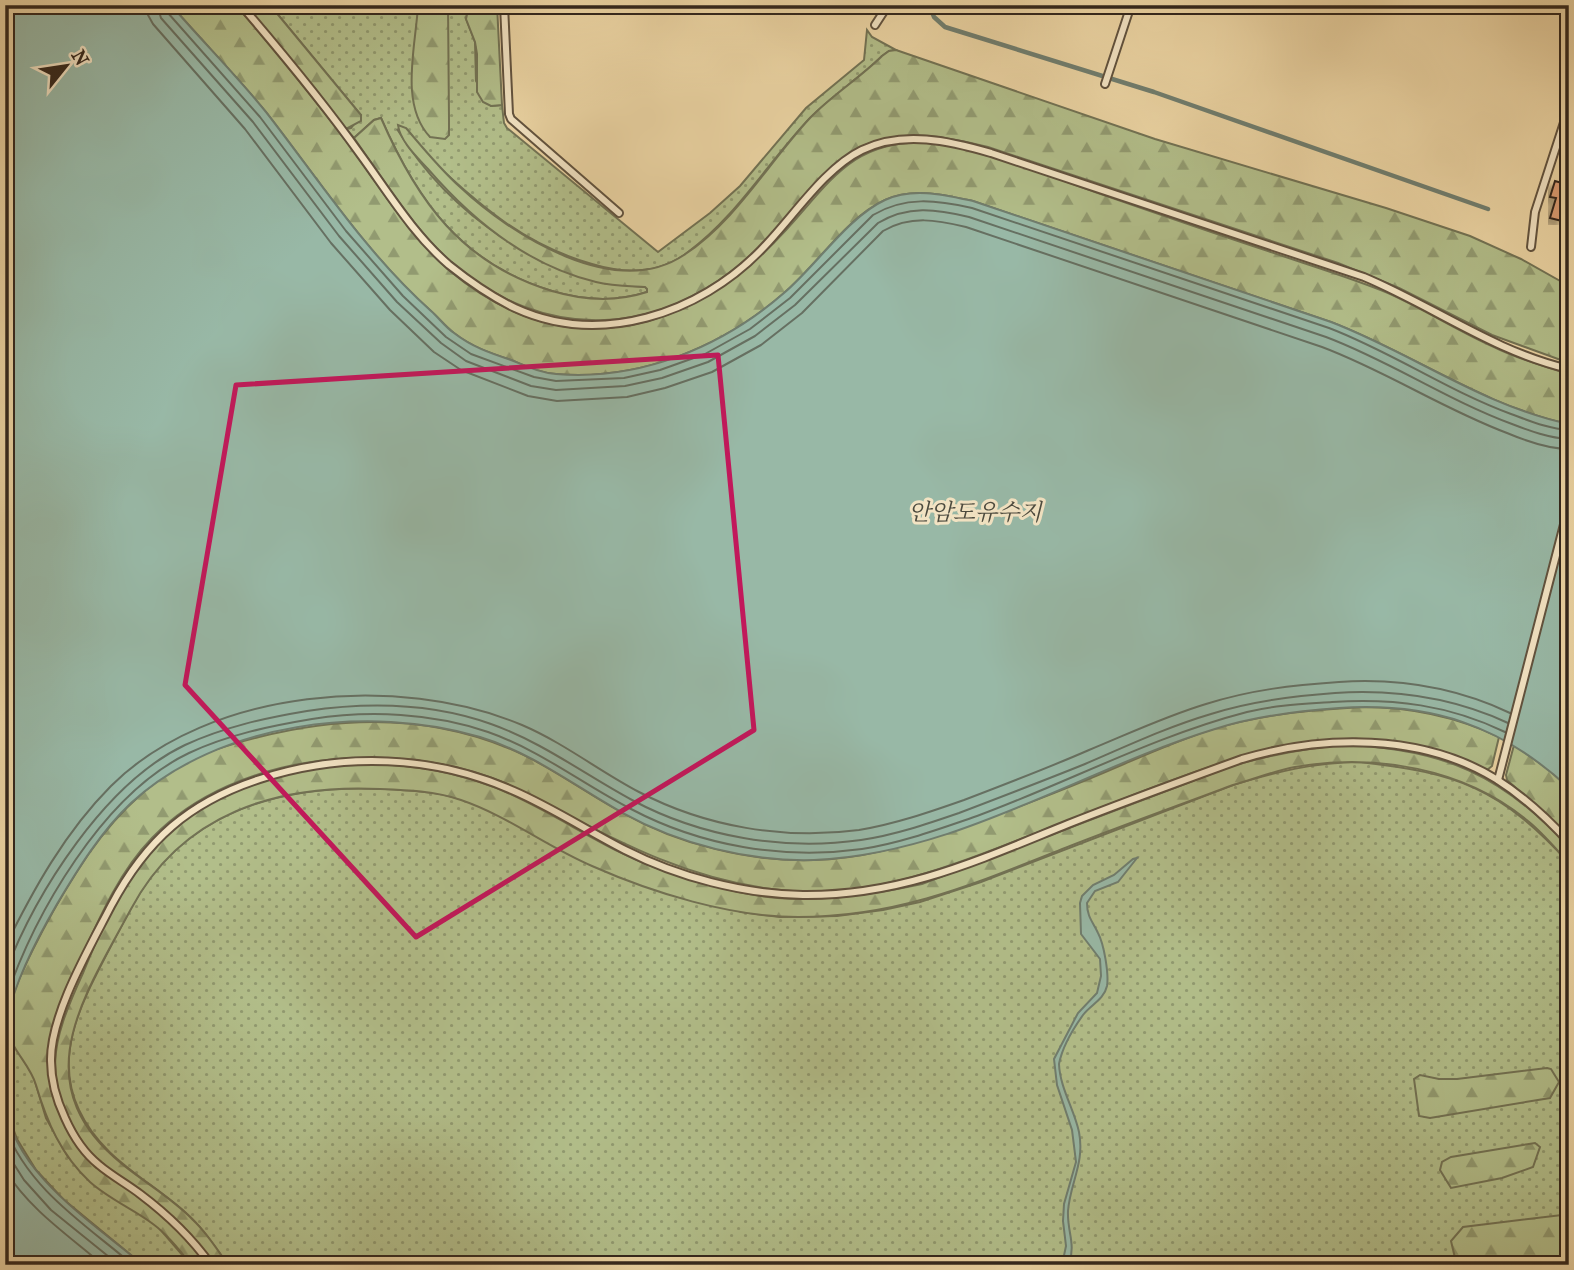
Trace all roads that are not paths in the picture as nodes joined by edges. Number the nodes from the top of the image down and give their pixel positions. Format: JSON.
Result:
{"nodes":[{"id":1,"x":241,"y":5,"type":"edge"},
{"id":2,"x":504,"y":5,"type":"edge"},
{"id":3,"x":888,"y":5,"type":"edge"},
{"id":4,"x":1131,"y":5,"type":"edge"},
{"id":5,"x":876,"y":25,"type":"dead end"},
{"id":6,"x":1105,"y":84,"type":"dead end"},
{"id":7,"x":1569,"y":107,"type":"edge"},
{"id":8,"x":619,"y":213,"type":"dead end"},
{"id":9,"x":1531,"y":247,"type":"dead end"},
{"id":10,"x":1569,"y":369,"type":"edge"},
{"id":11,"x":1569,"y":505,"type":"edge"},
{"id":12,"x":1498,"y":780,"type":"junction"},
{"id":13,"x":1569,"y":842,"type":"edge"},
{"id":14,"x":211,"y":1265,"type":"edge"}],
"edges":[{"from":1,"to":10,"type":"lane"},
{"from":2,"to":8,"type":"lane"},
{"from":3,"to":5,"type":"lane"},
{"from":4,"to":6,"type":"lane"},
{"from":7,"to":9,"type":"lane"},
{"from":11,"to":12,"type":"lane"},
{"from":12,"to":13,"type":"lane"},
{"from":12,"to":14,"type":"lane"}]}
